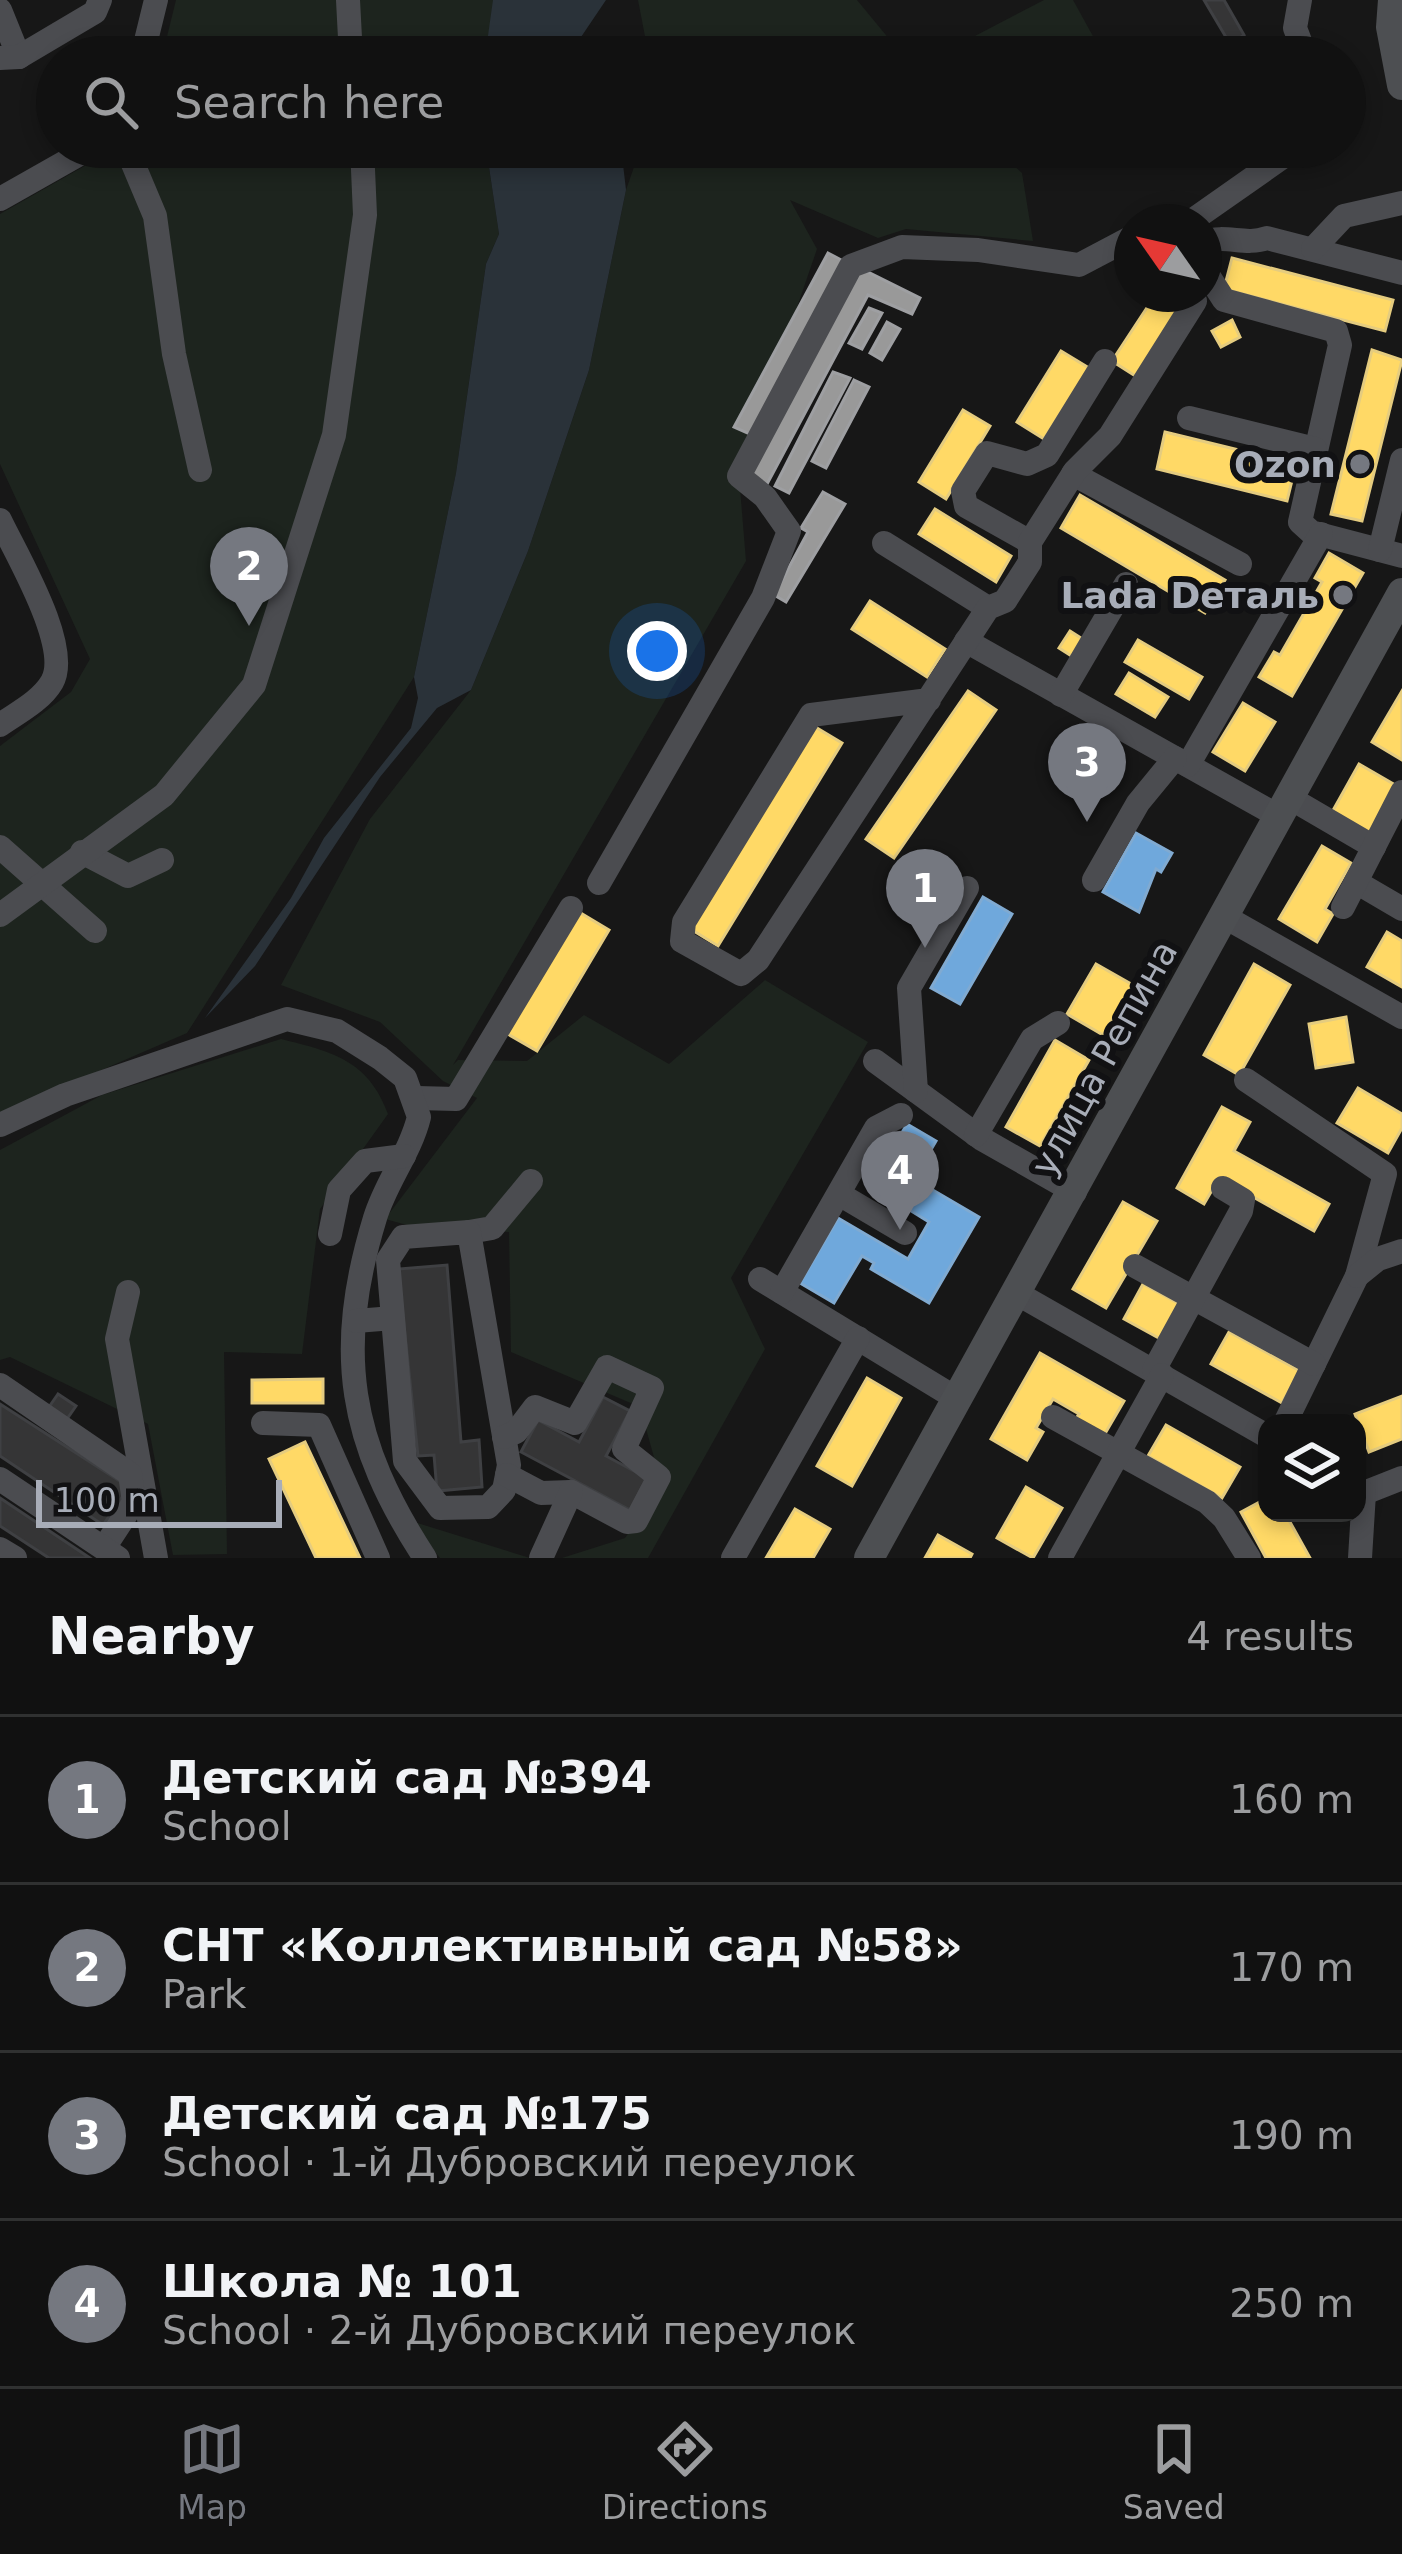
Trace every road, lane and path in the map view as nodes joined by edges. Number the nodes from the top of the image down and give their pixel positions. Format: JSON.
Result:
{"nodes":[{"id":1,"x":100,"y":0,"type":"edge"},
{"id":2,"x":155,"y":0,"type":"edge"},
{"id":3,"x":348,"y":0,"type":"edge"},
{"id":4,"x":1300,"y":0,"type":"edge"},
{"id":5,"x":1394,"y":0,"type":"edge"},
{"id":6,"x":0,"y":10,"type":"edge"},
{"id":7,"x":49,"y":36,"type":"edge"},
{"id":8,"x":147,"y":36,"type":"edge"},
{"id":9,"x":350,"y":36,"type":"edge"},
{"id":10,"x":1298,"y":36,"type":"edge"},
{"id":11,"x":10,"y":57,"type":"edge"},
{"id":12,"x":1402,"y":85,"type":"edge"},
{"id":13,"x":55,"y":168,"type":"edge"},
{"id":14,"x":135,"y":168,"type":"edge"},
{"id":15,"x":363,"y":168,"type":"edge"},
{"id":16,"x":1267,"y":168,"type":"edge"},
{"id":17,"x":0,"y":199,"type":"edge"},
{"id":18,"x":1402,"y":203,"type":"edge"},
{"id":19,"x":1216,"y":204,"type":"edge"},
{"id":20,"x":1222,"y":238,"type":"edge"},
{"id":21,"x":1114,"y":247,"type":"edge"},
{"id":22,"x":1313,"y":249,"type":"junction"},
{"id":23,"x":1402,"y":273,"type":"edge"},
{"id":24,"x":1222,"y":297,"type":"edge"},
{"id":25,"x":1189,"y":312,"type":"edge"},
{"id":26,"x":1131,"y":404,"type":"junction"},
{"id":27,"x":1189,"y":418,"type":"dead end"},
{"id":28,"x":1316,"y":448,"type":"junction"},
{"id":29,"x":1402,"y":460,"type":"edge"},
{"id":30,"x":200,"y":470,"type":"dead end"},
{"id":31,"x":1073,"y":474,"type":"junction"},
{"id":32,"x":0,"y":520,"type":"edge"},
{"id":33,"x":1322,"y":535,"type":"junction"},
{"id":34,"x":1030,"y":542,"type":"junction"},
{"id":35,"x":884,"y":543,"type":"dead end"},
{"id":36,"x":1391,"y":553,"type":"edge"},
{"id":37,"x":1240,"y":564,"type":"dead end"},
{"id":38,"x":1126,"y":584,"type":"dead end"},
{"id":39,"x":1402,"y":593,"type":"edge"},
{"id":40,"x":988,"y":608,"type":"junction"},
{"id":41,"x":967,"y":641,"type":"junction"},
{"id":42,"x":1061,"y":694,"type":"junction"},
{"id":43,"x":928,"y":700,"type":"junction"},
{"id":44,"x":0,"y":725,"type":"edge"},
{"id":45,"x":1181,"y":762,"type":"junction"},
{"id":46,"x":1402,"y":792,"type":"edge"},
{"id":47,"x":1285,"y":808,"type":"junction"},
{"id":48,"x":0,"y":847,"type":"edge"},
{"id":49,"x":1374,"y":847,"type":"junction"},
{"id":50,"x":82,"y":852,"type":"junction"},
{"id":51,"x":161,"y":860,"type":"dead end"},
{"id":52,"x":1094,"y":880,"type":"dead end"},
{"id":53,"x":1356,"y":882,"type":"junction"},
{"id":54,"x":599,"y":883,"type":"dead end"},
{"id":55,"x":45,"y":885,"type":"junction"},
{"id":56,"x":967,"y":888,"type":"dead end"},
{"id":57,"x":571,"y":908,"type":"dead end"},
{"id":58,"x":1343,"y":908,"type":"dead end"},
{"id":59,"x":1402,"y":909,"type":"edge"},
{"id":60,"x":0,"y":915,"type":"edge"},
{"id":61,"x":1226,"y":917,"type":"junction"},
{"id":62,"x":95,"y":931,"type":"dead end"},
{"id":63,"x":1402,"y":1017,"type":"edge"},
{"id":64,"x":1058,"y":1024,"type":"dead end"},
{"id":65,"x":875,"y":1061,"type":"dead end"},
{"id":66,"x":1246,"y":1080,"type":"dead end"},
{"id":67,"x":916,"y":1091,"type":"junction"},
{"id":68,"x":417,"y":1098,"type":"junction"},
{"id":69,"x":901,"y":1115,"type":"dead end"},
{"id":70,"x":0,"y":1125,"type":"edge"},
{"id":71,"x":976,"y":1135,"type":"junction"},
{"id":72,"x":404,"y":1156,"type":"junction"},
{"id":73,"x":531,"y":1181,"type":"dead end"},
{"id":74,"x":1223,"y":1188,"type":"dead end"},
{"id":75,"x":1075,"y":1192,"type":"junction"},
{"id":76,"x":838,"y":1194,"type":"junction"},
{"id":77,"x":469,"y":1232,"type":"junction"},
{"id":78,"x":905,"y":1233,"type":"dead end"},
{"id":79,"x":330,"y":1234,"type":"dead end"},
{"id":80,"x":1402,"y":1251,"type":"edge"},
{"id":81,"x":1135,"y":1266,"type":"dead end"},
{"id":82,"x":1357,"y":1276,"type":"junction"},
{"id":83,"x":128,"y":1292,"type":"dead end"},
{"id":84,"x":1018,"y":1294,"type":"junction"},
{"id":85,"x":1194,"y":1298,"type":"junction"},
{"id":86,"x":393,"y":1318,"type":"junction"},
{"id":87,"x":356,"y":1321,"type":"junction"},
{"id":88,"x":858,"y":1338,"type":"junction"},
{"id":89,"x":1314,"y":1364,"type":"junction"},
{"id":90,"x":1158,"y":1373,"type":"junction"},
{"id":91,"x":0,"y":1385,"type":"edge"},
{"id":92,"x":959,"y":1400,"type":"junction"},
{"id":93,"x":1289,"y":1414,"type":"edge"},
{"id":94,"x":356,"y":1417,"type":"junction"},
{"id":95,"x":1053,"y":1417,"type":"dead end"},
{"id":96,"x":263,"y":1423,"type":"dead end"},
{"id":97,"x":319,"y":1425,"type":"junction"},
{"id":98,"x":1258,"y":1431,"type":"edge"},
{"id":99,"x":504,"y":1437,"type":"junction"},
{"id":100,"x":1119,"y":1453,"type":"junction"},
{"id":101,"x":507,"y":1475,"type":"junction"},
{"id":102,"x":0,"y":1478,"type":"edge"},
{"id":103,"x":1402,"y":1478,"type":"edge"},
{"id":104,"x":1366,"y":1489,"type":"edge"},
{"id":105,"x":572,"y":1492,"type":"junction"},
{"id":106,"x":1360,"y":1522,"type":"edge"},
{"id":107,"x":0,"y":1550,"type":"edge"},
{"id":108,"x":111,"y":1553,"type":"edge"},
{"id":109,"x":16,"y":1558,"type":"edge"},
{"id":110,"x":157,"y":1558,"type":"edge"},
{"id":111,"x":378,"y":1558,"type":"edge"},
{"id":112,"x":425,"y":1558,"type":"edge"},
{"id":113,"x":542,"y":1558,"type":"edge"},
{"id":114,"x":733,"y":1558,"type":"edge"},
{"id":115,"x":869,"y":1558,"type":"edge"},
{"id":116,"x":1060,"y":1558,"type":"edge"},
{"id":117,"x":1249,"y":1558,"type":"edge"},
{"id":118,"x":1360,"y":1558,"type":"edge"}],
"edges":[{"from":1,"to":7,"type":"street"},
{"from":2,"to":8,"type":"street"},
{"from":3,"to":9,"type":"street"},
{"from":4,"to":10,"type":"street"},
{"from":5,"to":12,"type":"main road"},
{"from":6,"to":11,"type":"street"},
{"from":13,"to":17,"type":"street"},
{"from":14,"to":30,"type":"street"},
{"from":15,"to":50,"type":"street"},
{"from":16,"to":19,"type":"street"},
{"from":18,"to":22,"type":"street"},
{"from":20,"to":22,"type":"street"},
{"from":21,"to":54,"type":"street"},
{"from":22,"to":23,"type":"street"},
{"from":24,"to":28,"type":"street"},
{"from":25,"to":26,"type":"street"},
{"from":26,"to":31,"type":"street"},
{"from":26,"to":34,"type":"street"},
{"from":27,"to":28,"type":"street"},
{"from":28,"to":33,"type":"street"},
{"from":29,"to":36,"type":"street"},
{"from":31,"to":34,"type":"street"},
{"from":31,"to":37,"type":"street"},
{"from":32,"to":44,"type":"street"},
{"from":33,"to":36,"type":"street"},
{"from":33,"to":45,"type":"street"},
{"from":34,"to":40,"type":"street"},
{"from":35,"to":40,"type":"street"},
{"from":38,"to":42,"type":"street"},
{"from":39,"to":47,"type":"main road","name":"улица Репина"},
{"from":40,"to":41,"type":"street"},
{"from":41,"to":42,"type":"street"},
{"from":41,"to":43,"type":"street"},
{"from":42,"to":45,"type":"street"},
{"from":43,"to":43,"type":"street"},
{"from":45,"to":47,"type":"street"},
{"from":45,"to":52,"type":"street"},
{"from":46,"to":49,"type":"street"},
{"from":47,"to":49,"type":"street"},
{"from":47,"to":61,"type":"main road","name":"улица Репина"},
{"from":48,"to":55,"type":"street"},
{"from":49,"to":53,"type":"street"},
{"from":50,"to":51,"type":"street"},
{"from":50,"to":55,"type":"street"},
{"from":53,"to":58,"type":"street"},
{"from":53,"to":59,"type":"street"},
{"from":55,"to":60,"type":"street"},
{"from":55,"to":62,"type":"street"},
{"from":56,"to":67,"type":"street"},
{"from":57,"to":68,"type":"street"},
{"from":61,"to":63,"type":"street"},
{"from":61,"to":75,"type":"main road","name":"улица Репина"},
{"from":64,"to":71,"type":"street"},
{"from":65,"to":67,"type":"street"},
{"from":66,"to":82,"type":"street"},
{"from":67,"to":71,"type":"street"},
{"from":68,"to":70,"type":"street"},
{"from":68,"to":72,"type":"street"},
{"from":69,"to":76,"type":"street"},
{"from":71,"to":75,"type":"street"},
{"from":72,"to":79,"type":"street"},
{"from":72,"to":87,"type":"street"},
{"from":73,"to":77,"type":"street"},
{"from":74,"to":85,"type":"street"},
{"from":75,"to":84,"type":"main road","name":"улица Репина"},
{"from":76,"to":78,"type":"street"},
{"from":76,"to":88,"type":"street"},
{"from":77,"to":86,"type":"street"},
{"from":77,"to":99,"type":"street"},
{"from":80,"to":82,"type":"street"},
{"from":81,"to":85,"type":"street"},
{"from":82,"to":89,"type":"street"},
{"from":83,"to":110,"type":"street"},
{"from":84,"to":90,"type":"street"},
{"from":84,"to":92,"type":"main road","name":"улица Репина"},
{"from":85,"to":89,"type":"street"},
{"from":85,"to":90,"type":"street"},
{"from":86,"to":87,"type":"street"},
{"from":86,"to":101,"type":"street"},
{"from":87,"to":94,"type":"street"},
{"from":88,"to":92,"type":"street"},
{"from":88,"to":114,"type":"street"},
{"from":89,"to":93,"type":"street"},
{"from":90,"to":98,"type":"street"},
{"from":90,"to":100,"type":"street"},
{"from":91,"to":108,"type":"street"},
{"from":92,"to":115,"type":"main road","name":"улица Репина"},
{"from":94,"to":97,"type":"street"},
{"from":94,"to":112,"type":"street"},
{"from":95,"to":100,"type":"street"},
{"from":96,"to":97,"type":"street"},
{"from":97,"to":111,"type":"street"},
{"from":99,"to":101,"type":"street"},
{"from":99,"to":105,"type":"street"},
{"from":100,"to":116,"type":"street"},
{"from":100,"to":117,"type":"street"},
{"from":101,"to":105,"type":"street"},
{"from":102,"to":108,"type":"street"},
{"from":103,"to":104,"type":"street"},
{"from":105,"to":113,"type":"street"},
{"from":106,"to":118,"type":"street"},
{"from":107,"to":109,"type":"street"}]}
